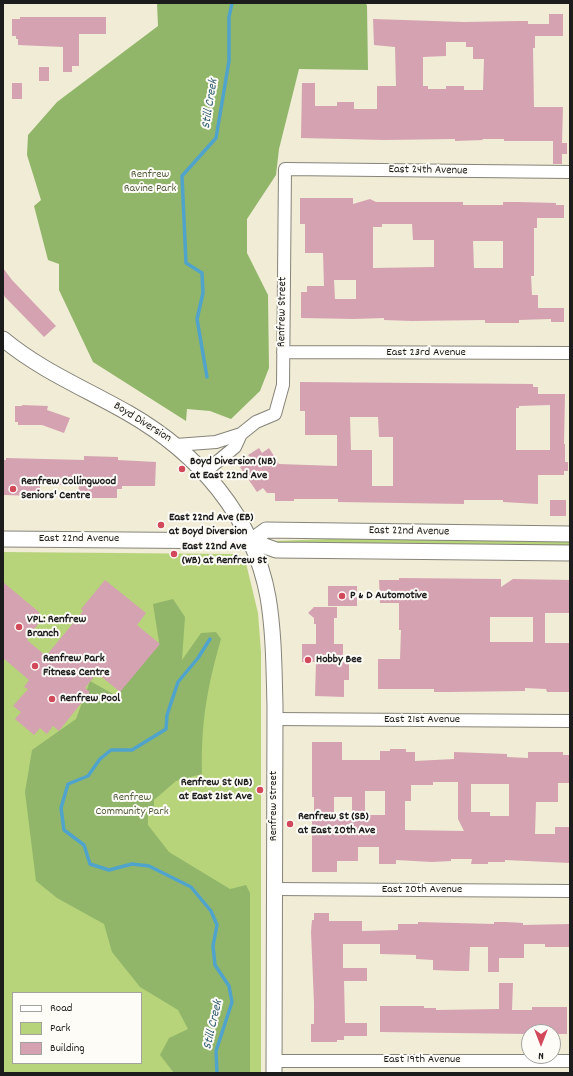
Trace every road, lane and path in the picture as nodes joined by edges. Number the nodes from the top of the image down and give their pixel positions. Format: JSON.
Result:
{"nodes":[{"id":1,"x":285,"y":169,"type":"joint"},
{"id":2,"x":570,"y":172,"type":"edge"},
{"id":3,"x":3,"y":339,"type":"edge"},
{"id":4,"x":283,"y":352,"type":"junction"},
{"id":5,"x":570,"y":353,"type":"edge"},
{"id":6,"x":241,"y":434,"type":"junction"},
{"id":7,"x":176,"y":445,"type":"junction"},
{"id":8,"x":205,"y":472,"type":"junction"},
{"id":9,"x":570,"y":534,"type":"edge"},
{"id":10,"x":3,"y":539,"type":"edge"},
{"id":11,"x":251,"y":541,"type":"junction"},
{"id":12,"x":570,"y":553,"type":"edge"},
{"id":13,"x":274,"y":719,"type":"junction"},
{"id":14,"x":570,"y":721,"type":"edge"},
{"id":15,"x":274,"y":889,"type":"junction"},
{"id":16,"x":570,"y":891,"type":"edge"},
{"id":17,"x":570,"y":1061,"type":"edge"},
{"id":18,"x":274,"y":1067,"type":"edge"}],
"edges":[{"from":1,"to":2,"type":"street","name":"East 24th Avenue"},
{"from":1,"to":4,"type":"street","name":"Renfrew Street"},
{"from":3,"to":7,"type":"street","name":"Boyd Diversion"},
{"from":4,"to":5,"type":"street","name":"East 23rd Avenue"},
{"from":4,"to":6,"type":"street","name":"Renfrew Street"},
{"from":6,"to":7,"type":"street","name":"Renfrew Street"},
{"from":6,"to":8,"type":"street","name":"Renfrew Street"},
{"from":7,"to":8,"type":"street","name":"Boyd Diversion"},
{"from":8,"to":11,"type":"street","name":"Boyd Diversion"},
{"from":9,"to":11,"type":"street","name":"East 22nd Avenue"},
{"from":10,"to":11,"type":"street","name":"East 22nd Avenue"},
{"from":11,"to":12,"type":"street","name":"East 22nd Avenue"},
{"from":11,"to":13,"type":"street","name":"Renfrew Street"},
{"from":13,"to":14,"type":"street","name":"East 21st Avenue"},
{"from":13,"to":15,"type":"street","name":"Renfrew Street"},
{"from":15,"to":16,"type":"street","name":"East 20th Avenue"},
{"from":15,"to":18,"type":"street","name":"Renfrew Street"},
{"from":17,"to":18,"type":"street","name":"East 19th Avenue"}]}
